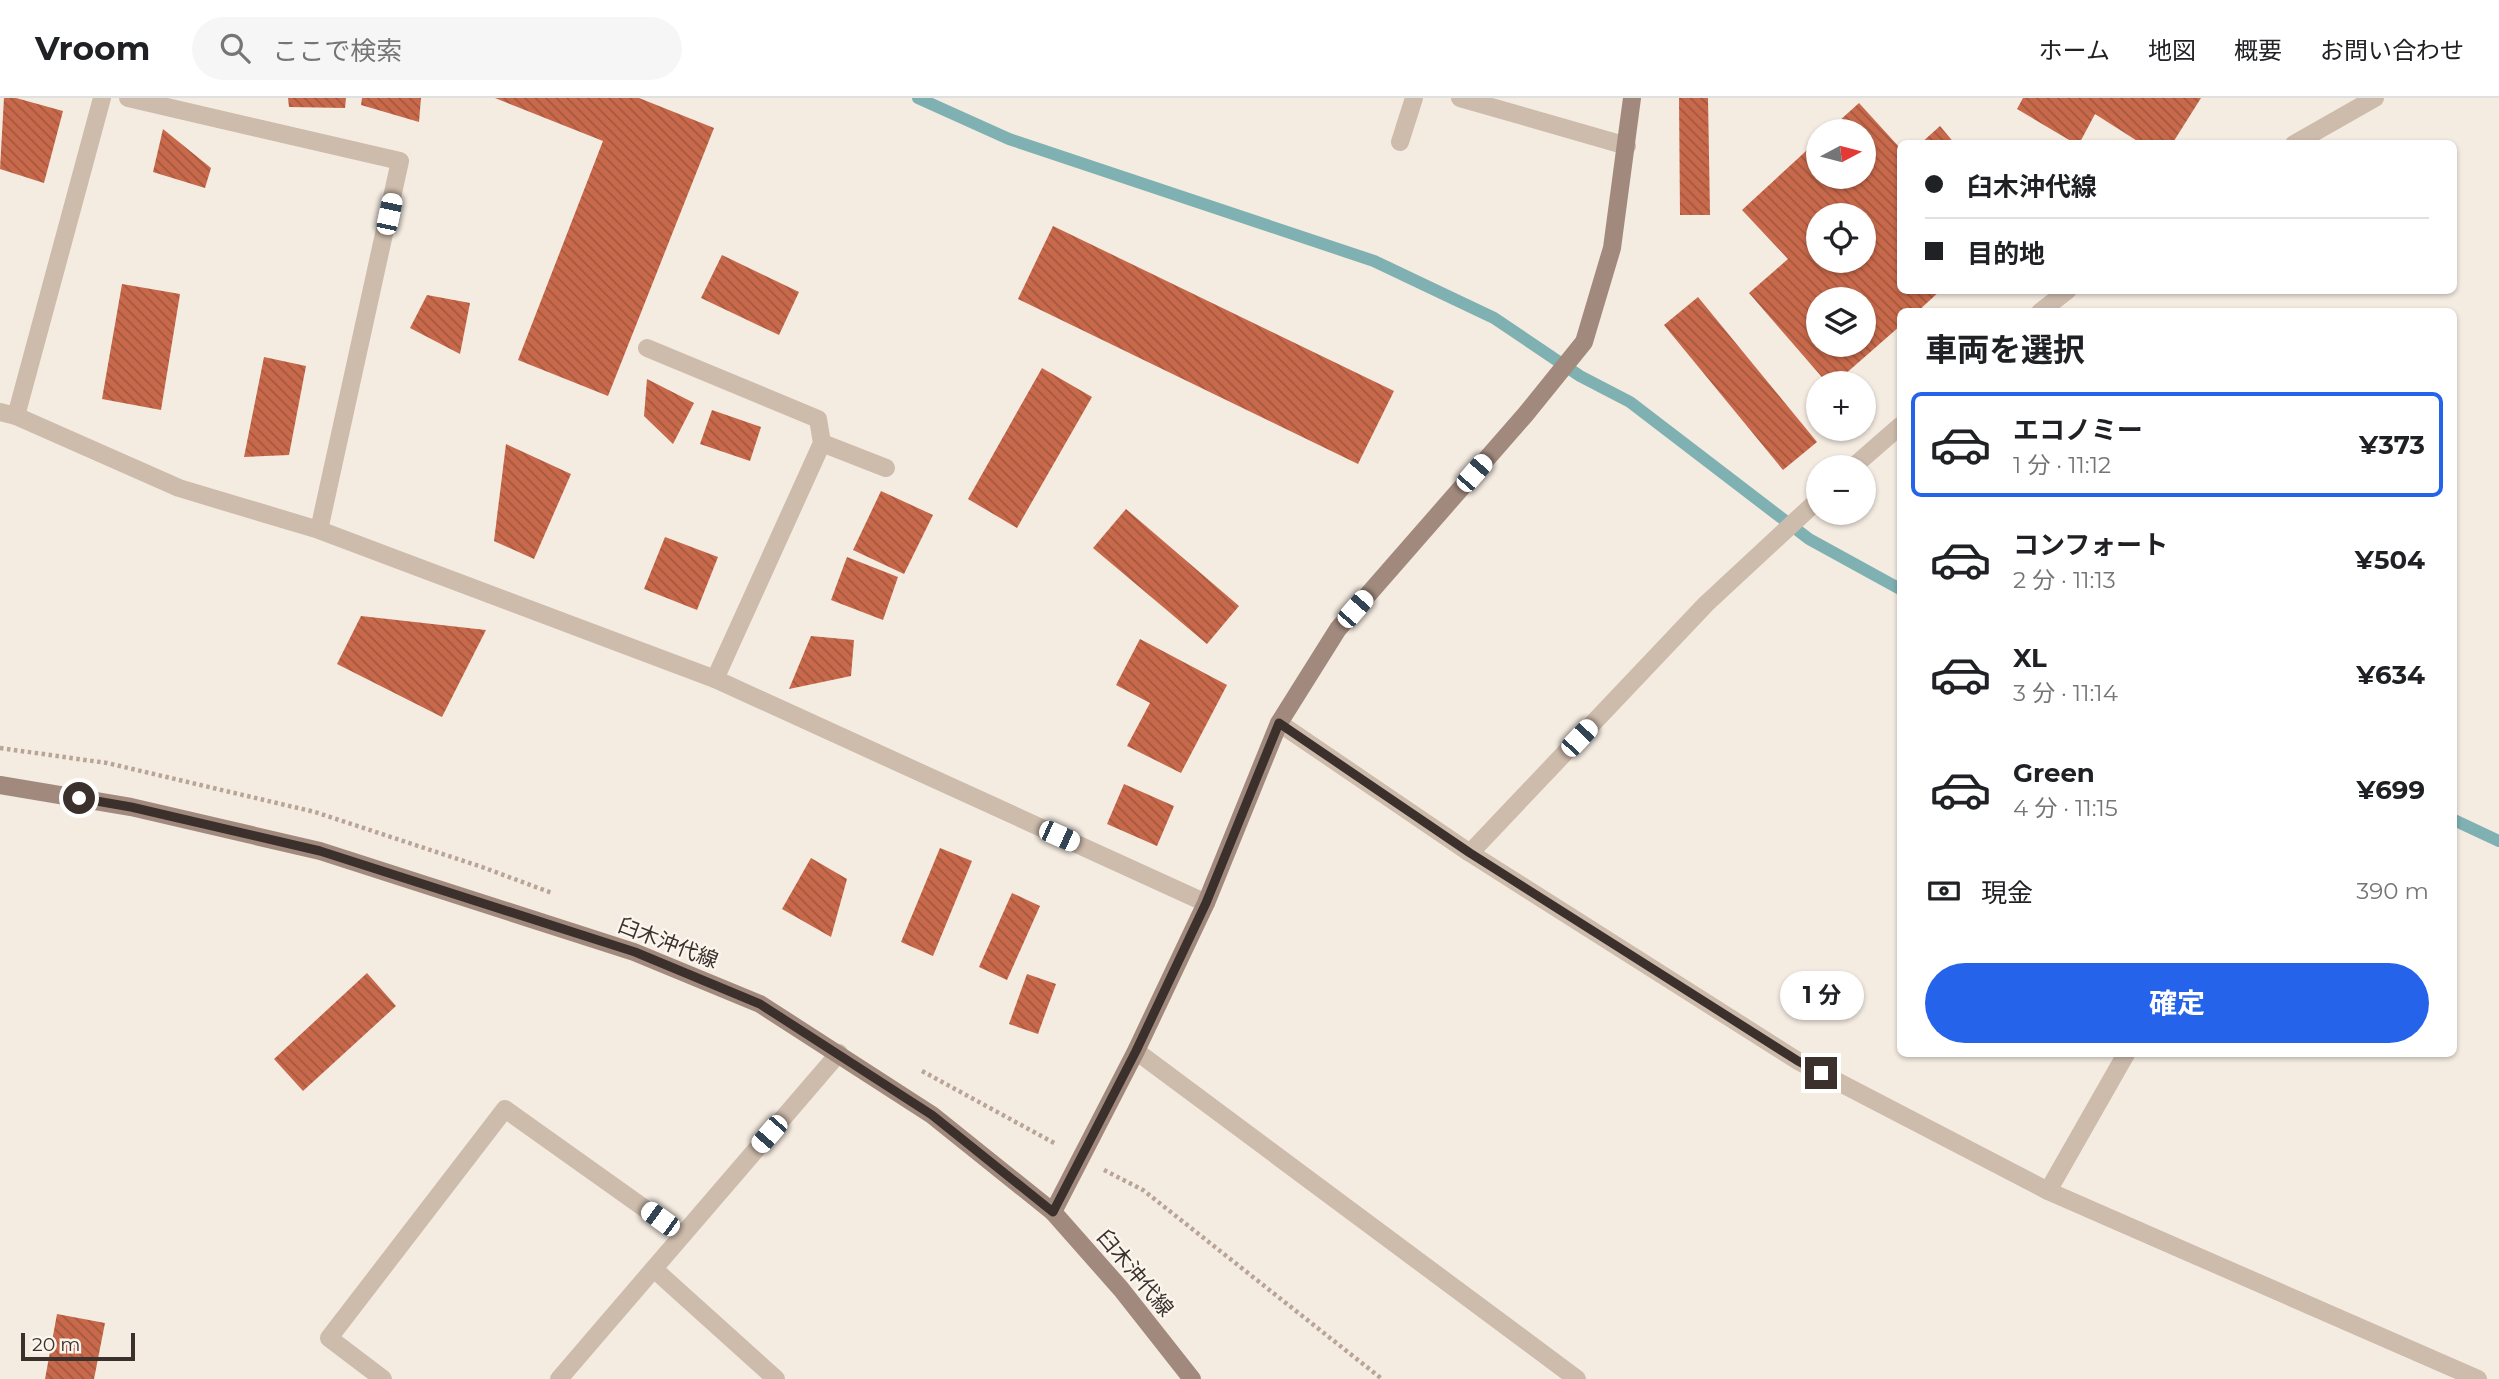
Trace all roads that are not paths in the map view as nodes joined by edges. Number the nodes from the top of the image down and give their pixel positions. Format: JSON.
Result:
{"nodes":[{"id":1,"x":102,"y":98,"type":"edge"},
{"id":2,"x":128,"y":98,"type":"edge"},
{"id":3,"x":1415,"y":98,"type":"edge"},
{"id":4,"x":1460,"y":98,"type":"edge"},
{"id":5,"x":1632,"y":98,"type":"edge"},
{"id":6,"x":2375,"y":98,"type":"edge"},
{"id":7,"x":2301,"y":140,"type":"edge"},
{"id":8,"x":1400,"y":142,"type":"dead end"},
{"id":9,"x":1628,"y":146,"type":"junction"},
{"id":10,"x":2063,"y":294,"type":"edge"},
{"id":11,"x":2045,"y":308,"type":"edge"},
{"id":12,"x":647,"y":348,"type":"dead end"},
{"id":13,"x":8,"y":414,"type":"edge"},
{"id":14,"x":1897,"y":429,"type":"edge"},
{"id":15,"x":822,"y":443,"type":"junction"},
{"id":16,"x":1867,"y":455,"type":"edge"},
{"id":17,"x":886,"y":468,"type":"dead end"},
{"id":18,"x":1806,"y":511,"type":"edge"},
{"id":19,"x":319,"y":530,"type":"junction"},
{"id":20,"x":715,"y":680,"type":"junction"},
{"id":21,"x":1279,"y":723,"type":"junction"},
{"id":22,"x":0,"y":785,"type":"edge"},
{"id":23,"x":1470,"y":853,"type":"junction"},
{"id":24,"x":1206,"y":903,"type":"junction"},
{"id":25,"x":1136,"y":1051,"type":"junction"},
{"id":26,"x":839,"y":1054,"type":"junction"},
{"id":27,"x":2124,"y":1057,"type":"edge"},
{"id":28,"x":2048,"y":1191,"type":"junction"},
{"id":29,"x":1053,"y":1212,"type":"junction"},
{"id":30,"x":682,"y":1235,"type":"junction"},
{"id":31,"x":653,"y":1269,"type":"junction"},
{"id":32,"x":383,"y":1379,"type":"edge"},
{"id":33,"x":559,"y":1379,"type":"edge"},
{"id":34,"x":776,"y":1379,"type":"edge"},
{"id":35,"x":1192,"y":1379,"type":"edge"},
{"id":36,"x":1577,"y":1379,"type":"edge"},
{"id":37,"x":2478,"y":1379,"type":"edge"}],
"edges":[{"from":1,"to":13,"type":"street"},
{"from":2,"to":19,"type":"street"},
{"from":3,"to":8,"type":"street"},
{"from":4,"to":9,"type":"street"},
{"from":5,"to":9,"type":"main road"},
{"from":6,"to":7,"type":"street"},
{"from":9,"to":21,"type":"main road"},
{"from":10,"to":11,"type":"street"},
{"from":12,"to":15,"type":"street"},
{"from":13,"to":19,"type":"street"},
{"from":14,"to":16,"type":"street"},
{"from":15,"to":17,"type":"street"},
{"from":15,"to":20,"type":"street"},
{"from":18,"to":23,"type":"street"},
{"from":19,"to":20,"type":"street"},
{"from":20,"to":24,"type":"street"},
{"from":21,"to":23,"type":"street"},
{"from":21,"to":24,"type":"main road"},
{"from":22,"to":26,"type":"main road","name":"臼木沖代線"},
{"from":23,"to":28,"type":"street"},
{"from":24,"to":25,"type":"main road"},
{"from":25,"to":29,"type":"main road"},
{"from":25,"to":36,"type":"street"},
{"from":26,"to":29,"type":"main road","name":"臼木沖代線"},
{"from":26,"to":30,"type":"street"},
{"from":27,"to":28,"type":"street"},
{"from":28,"to":37,"type":"street"},
{"from":29,"to":35,"type":"main road","name":"臼木沖代線"},
{"from":30,"to":31,"type":"street"},
{"from":30,"to":32,"type":"street"},
{"from":31,"to":33,"type":"street"},
{"from":31,"to":34,"type":"street"}]}
